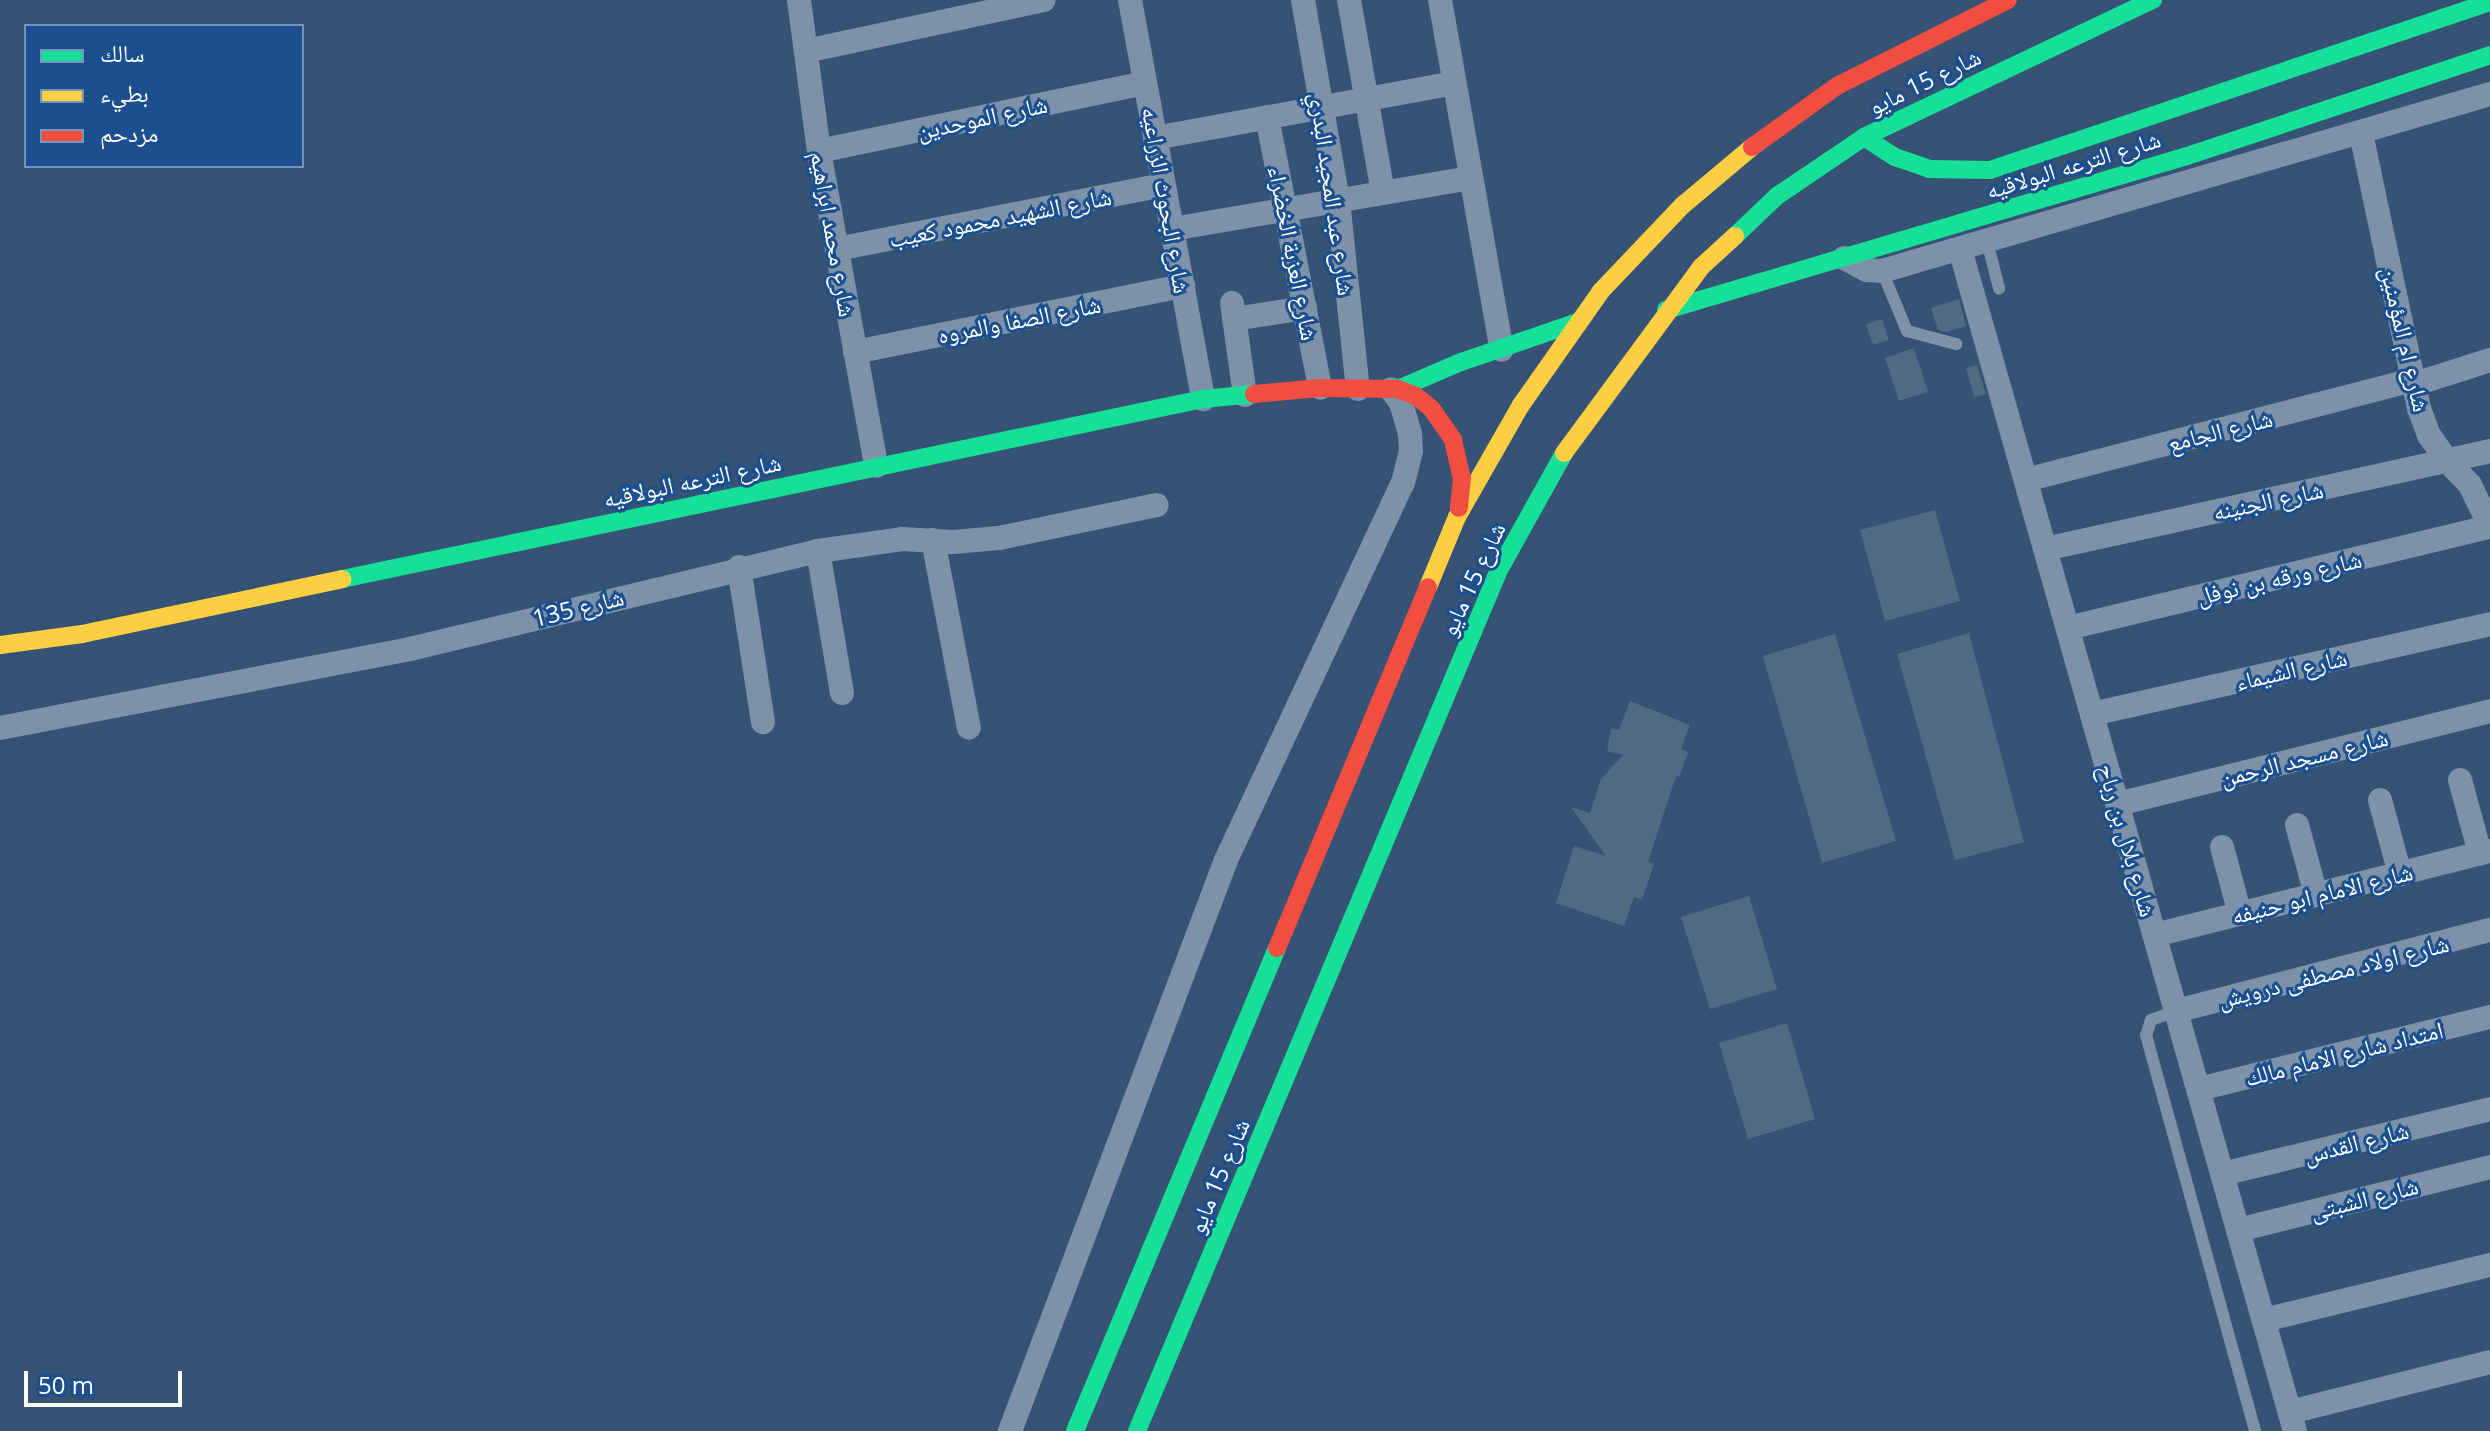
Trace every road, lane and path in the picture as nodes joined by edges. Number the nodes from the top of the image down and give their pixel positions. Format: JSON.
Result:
{"nodes":[{"id":1,"x":799,"y":0,"type":"edge"},
{"id":2,"x":1044,"y":0,"type":"edge"},
{"id":3,"x":1303,"y":0,"type":"edge"},
{"id":4,"x":1349,"y":0,"type":"edge"},
{"id":5,"x":1440,"y":0,"type":"edge"},
{"id":6,"x":2008,"y":0,"type":"edge"},
{"id":7,"x":2153,"y":0,"type":"edge"},
{"id":8,"x":1136,"y":1,"type":"edge"},
{"id":9,"x":2490,"y":2,"type":"edge"},
{"id":10,"x":981,"y":7,"type":"edge"},
{"id":11,"x":806,"y":51,"type":"junction"},
{"id":12,"x":2490,"y":55,"type":"edge"},
{"id":13,"x":1145,"y":83,"type":"junction"},
{"id":14,"x":1454,"y":83,"type":"junction"},
{"id":15,"x":2490,"y":94,"type":"edge"},
{"id":16,"x":1366,"y":99,"type":"junction"},
{"id":17,"x":1322,"y":107,"type":"junction"},
{"id":18,"x":1267,"y":117,"type":"junction"},
{"id":19,"x":2361,"y":133,"type":"junction"},
{"id":20,"x":1864,"y":137,"type":"junction"},
{"id":21,"x":1155,"y":138,"type":"junction"},
{"id":22,"x":819,"y":151,"type":"junction"},
{"id":23,"x":1470,"y":178,"type":"junction"},
{"id":24,"x":1164,"y":185,"type":"junction"},
{"id":25,"x":1383,"y":193,"type":"junction"},
{"id":26,"x":1338,"y":200,"type":"junction"},
{"id":27,"x":1286,"y":209,"type":"junction"},
{"id":28,"x":1172,"y":229,"type":"junction"},
{"id":29,"x":1987,"y":241,"type":"junction"},
{"id":30,"x":837,"y":249,"type":"junction"},
{"id":31,"x":1960,"y":249,"type":"junction"},
{"id":32,"x":1844,"y":258,"type":"junction"},
{"id":33,"x":1882,"y":271,"type":"junction"},
{"id":34,"x":1183,"y":286,"type":"junction"},
{"id":35,"x":1999,"y":288,"type":"dead end"},
{"id":36,"x":1305,"y":308,"type":"junction"},
{"id":37,"x":1666,"y":310,"type":"junction"},
{"id":38,"x":1578,"y":322,"type":"junction"},
{"id":39,"x":1956,"y":344,"type":"dead end"},
{"id":40,"x":1502,"y":350,"type":"junction"},
{"id":41,"x":855,"y":352,"type":"junction"},
{"id":42,"x":2490,"y":360,"type":"edge"},
{"id":43,"x":2414,"y":382,"type":"junction"},
{"id":44,"x":1320,"y":388,"type":"junction"},
{"id":45,"x":1358,"y":389,"type":"junction"},
{"id":46,"x":1395,"y":389,"type":"junction"},
{"id":47,"x":1245,"y":395,"type":"junction"},
{"id":48,"x":1203,"y":399,"type":"junction"},
{"id":49,"x":2490,"y":451,"type":"edge"},
{"id":50,"x":2447,"y":461,"type":"junction"},
{"id":51,"x":876,"y":466,"type":"junction"},
{"id":52,"x":2026,"y":480,"type":"junction"},
{"id":53,"x":1157,"y":505,"type":"dead end"},
{"id":54,"x":1457,"y":517,"type":"junction"},
{"id":55,"x":2488,"y":517,"type":"edge"},
{"id":56,"x":933,"y":540,"type":"junction"},
{"id":57,"x":2045,"y":549,"type":"junction"},
{"id":58,"x":818,"y":551,"type":"junction"},
{"id":59,"x":739,"y":567,"type":"junction"},
{"id":60,"x":2490,"y":624,"type":"edge"},
{"id":61,"x":2068,"y":628,"type":"junction"},
{"id":62,"x":0,"y":645,"type":"edge"},
{"id":63,"x":842,"y":693,"type":"dead end"},
{"id":64,"x":2490,"y":711,"type":"edge"},
{"id":65,"x":2092,"y":714,"type":"junction"},
{"id":66,"x":763,"y":722,"type":"dead end"},
{"id":67,"x":0,"y":728,"type":"edge"},
{"id":68,"x":969,"y":728,"type":"dead end"},
{"id":69,"x":2460,"y":780,"type":"dead end"},
{"id":70,"x":2380,"y":800,"type":"dead end"},
{"id":71,"x":2118,"y":804,"type":"junction"},
{"id":72,"x":2297,"y":825,"type":"dead end"},
{"id":73,"x":2222,"y":847,"type":"dead end"},
{"id":74,"x":2485,"y":852,"type":"edge"},
{"id":75,"x":2400,"y":874,"type":"junction"},
{"id":76,"x":2316,"y":895,"type":"junction"},
{"id":77,"x":2240,"y":914,"type":"junction"},
{"id":78,"x":2490,"y":930,"type":"edge"},
{"id":79,"x":2155,"y":935,"type":"junction"},
{"id":80,"x":2176,"y":1011,"type":"junction"},
{"id":81,"x":2490,"y":1017,"type":"edge"},
{"id":82,"x":2199,"y":1089,"type":"junction"},
{"id":83,"x":2490,"y":1109,"type":"edge"},
{"id":84,"x":2490,"y":1167,"type":"edge"},
{"id":85,"x":2222,"y":1174,"type":"junction"},
{"id":86,"x":2238,"y":1230,"type":"junction"},
{"id":87,"x":2490,"y":1265,"type":"edge"},
{"id":88,"x":2264,"y":1320,"type":"junction"},
{"id":89,"x":2490,"y":1362,"type":"edge"},
{"id":90,"x":2293,"y":1422,"type":"edge"},
{"id":91,"x":1010,"y":1431,"type":"edge"},
{"id":92,"x":1075,"y":1431,"type":"edge"},
{"id":93,"x":1137,"y":1431,"type":"edge"},
{"id":94,"x":2255,"y":1431,"type":"edge"}],
"edges":[{"from":1,"to":11,"type":"street","name":"شارع محمد ابراهيم"},
{"from":2,"to":10,"type":"street"},
{"from":3,"to":17,"type":"street","name":"شارع عبد المجيد البدري"},
{"from":4,"to":16,"type":"street"},
{"from":5,"to":14,"type":"street"},
{"from":6,"to":38,"type":"main road","name":"شارع 15 مايو"},
{"from":7,"to":20,"type":"main road","name":"شارع 15 مايو"},
{"from":8,"to":13,"type":"street","name":"شارع البحوث الزراعيه"},
{"from":9,"to":20,"type":"main road","name":"شارع الترعه البولاقيه"},
{"from":10,"to":11,"type":"street"},
{"from":11,"to":22,"type":"street","name":"شارع محمد ابراهيم"},
{"from":12,"to":32,"type":"main road","name":"شارع الترعه البولاقيه"},
{"from":13,"to":21,"type":"street","name":"شارع البحوث الزراعيه"},
{"from":13,"to":22,"type":"street","name":"شارع الموحدين"},
{"from":14,"to":16,"type":"street"},
{"from":14,"to":23,"type":"street"},
{"from":15,"to":19,"type":"street"},
{"from":16,"to":17,"type":"street"},
{"from":16,"to":25,"type":"street"},
{"from":17,"to":18,"type":"street"},
{"from":17,"to":26,"type":"street","name":"شارع عبد المجيد البدري"},
{"from":18,"to":21,"type":"street"},
{"from":18,"to":27,"type":"street","name":"شارع العزبة الخضراء"},
{"from":19,"to":29,"type":"street"},
{"from":19,"to":43,"type":"street","name":"شارع ام المؤمنين"},
{"from":20,"to":37,"type":"main road","name":"شارع 15 مايو"},
{"from":21,"to":24,"type":"street","name":"شارع البحوث الزراعيه"},
{"from":22,"to":30,"type":"street","name":"شارع محمد ابراهيم"},
{"from":23,"to":25,"type":"street"},
{"from":23,"to":40,"type":"street"},
{"from":24,"to":28,"type":"street","name":"شارع البحوث الزراعيه"},
{"from":24,"to":30,"type":"street","name":"شارع الشهيد محمود كعيب"},
{"from":25,"to":26,"type":"street"},
{"from":26,"to":27,"type":"street"},
{"from":26,"to":45,"type":"street","name":"شارع عبد المجيد البدري"},
{"from":27,"to":28,"type":"street"},
{"from":27,"to":36,"type":"street","name":"شارع العزبة الخضراء"},
{"from":28,"to":34,"type":"street","name":"شارع البحوث الزراعيه"},
{"from":29,"to":31,"type":"street"},
{"from":29,"to":35,"type":"lane"},
{"from":30,"to":41,"type":"street","name":"شارع محمد ابراهيم"},
{"from":31,"to":33,"type":"street"},
{"from":31,"to":52,"type":"street","name":"شارع بلال بن رباح"},
{"from":32,"to":33,"type":"street"},
{"from":32,"to":37,"type":"main road","name":"شارع الترعه البولاقيه"},
{"from":33,"to":39,"type":"lane"},
{"from":34,"to":41,"type":"street","name":"شارع الصفا والمروه"},
{"from":34,"to":48,"type":"street","name":"شارع البحوث الزراعيه"},
{"from":36,"to":44,"type":"street","name":"شارع العزبة الخضراء"},
{"from":36,"to":47,"type":"street"},
{"from":37,"to":93,"type":"main road","name":"شارع 15 مايو"},
{"from":38,"to":40,"type":"main road","name":"شارع الترعه البولاقيه"},
{"from":38,"to":54,"type":"main road","name":"شارع 15 مايو"},
{"from":40,"to":46,"type":"main road","name":"شارع الترعه البولاقيه"},
{"from":41,"to":51,"type":"street","name":"شارع محمد ابراهيم"},
{"from":42,"to":43,"type":"street","name":"شارع الجامع"},
{"from":43,"to":50,"type":"street","name":"شارع ام المؤمنين"},
{"from":43,"to":52,"type":"street","name":"شارع الجامع"},
{"from":44,"to":45,"type":"main road","name":"شارع الترعه البولاقيه"},
{"from":44,"to":47,"type":"main road","name":"شارع الترعه البولاقيه"},
{"from":45,"to":46,"type":"main road","name":"شارع الترعه البولاقيه"},
{"from":46,"to":54,"type":"main road"},
{"from":46,"to":91,"type":"street"},
{"from":47,"to":48,"type":"main road","name":"شارع الترعه البولاقيه"},
{"from":48,"to":51,"type":"main road","name":"شارع الترعه البولاقيه"},
{"from":49,"to":50,"type":"street","name":"شارع الجنينه"},
{"from":50,"to":55,"type":"street","name":"شارع ام المؤمنين"},
{"from":50,"to":57,"type":"street","name":"شارع الجنينه"},
{"from":51,"to":62,"type":"main road","name":"شارع الترعه البولاقيه"},
{"from":52,"to":57,"type":"street","name":"شارع بلال بن رباح"},
{"from":53,"to":56,"type":"street","name":"شارع 135"},
{"from":54,"to":92,"type":"main road","name":"شارع 15 مايو"},
{"from":55,"to":61,"type":"street","name":"شارع ورقه بن نوفل"},
{"from":56,"to":58,"type":"street","name":"شارع 135"},
{"from":56,"to":68,"type":"street"},
{"from":57,"to":61,"type":"street","name":"شارع بلال بن رباح"},
{"from":58,"to":59,"type":"street","name":"شارع 135"},
{"from":58,"to":63,"type":"street"},
{"from":59,"to":66,"type":"street"},
{"from":59,"to":67,"type":"street","name":"شارع 135"},
{"from":60,"to":65,"type":"street","name":"شارع الشيماء"},
{"from":61,"to":65,"type":"street","name":"شارع بلال بن رباح"},
{"from":64,"to":71,"type":"street","name":"شارع مسجد الرحمن"},
{"from":65,"to":71,"type":"street","name":"شارع بلال بن رباح"},
{"from":69,"to":74,"type":"street"},
{"from":70,"to":75,"type":"street"},
{"from":71,"to":79,"type":"street","name":"شارع بلال بن رباح"},
{"from":72,"to":76,"type":"street"},
{"from":73,"to":77,"type":"street"},
{"from":74,"to":75,"type":"street","name":"شارع الامام ابو حنيفه"},
{"from":75,"to":76,"type":"street","name":"شارع الامام ابو حنيفه"},
{"from":76,"to":77,"type":"street","name":"شارع الامام ابو حنيفه"},
{"from":77,"to":79,"type":"street","name":"شارع الامام ابو حنيفه"},
{"from":78,"to":80,"type":"street","name":"شارع اولاد مصطفى درويش"},
{"from":79,"to":80,"type":"street","name":"شارع بلال بن رباح"},
{"from":80,"to":82,"type":"street","name":"شارع بلال بن رباح"},
{"from":80,"to":94,"type":"lane"},
{"from":81,"to":82,"type":"street","name":"امتداد شارع الامام مالك"},
{"from":82,"to":85,"type":"street","name":"شارع بلال بن رباح"},
{"from":83,"to":85,"type":"street","name":"شارع القدس"},
{"from":84,"to":86,"type":"street","name":"شارع الشبتى"},
{"from":85,"to":86,"type":"street","name":"شارع بلال بن رباح"},
{"from":86,"to":88,"type":"street","name":"شارع بلال بن رباح"},
{"from":87,"to":88,"type":"street"},
{"from":88,"to":90,"type":"street","name":"شارع بلال بن رباح"},
{"from":89,"to":90,"type":"street"}]}
